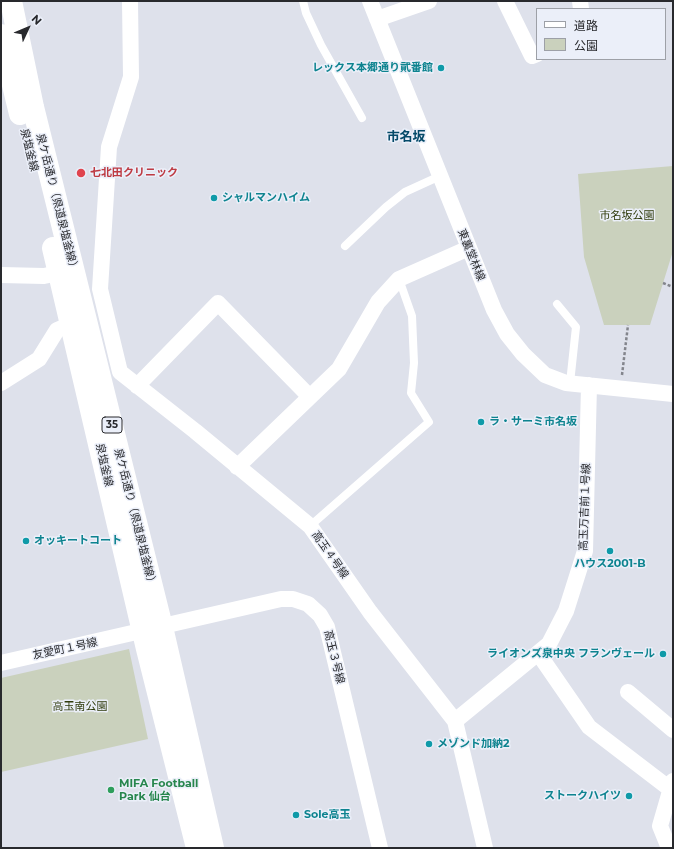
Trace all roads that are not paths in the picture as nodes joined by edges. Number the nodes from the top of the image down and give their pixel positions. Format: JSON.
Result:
{"nodes":[{"id":1,"x":11,"y":1,"type":"edge"},
{"id":2,"x":130,"y":1,"type":"edge"},
{"id":3,"x":303,"y":1,"type":"edge"},
{"id":4,"x":370,"y":1,"type":"edge"},
{"id":5,"x":429,"y":1,"type":"edge"},
{"id":6,"x":505,"y":1,"type":"edge"},
{"id":7,"x":378,"y":19,"type":"junction"},
{"id":8,"x":1,"y":36,"type":"edge"},
{"id":9,"x":536,"y":54,"type":"edge"},
{"id":10,"x":362,"y":118,"type":"dead end"},
{"id":11,"x":440,"y":176,"type":"junction"},
{"id":12,"x":345,"y":246,"type":"dead end"},
{"id":13,"x":469,"y":248,"type":"junction"},
{"id":14,"x":58,"y":273,"type":"junction"},
{"id":15,"x":1,"y":275,"type":"edge"},
{"id":16,"x":398,"y":279,"type":"junction"},
{"id":17,"x":557,"y":304,"type":"dead end"},
{"id":18,"x":88,"y":320,"type":"junction"},
{"id":19,"x":1,"y":383,"type":"edge"},
{"id":20,"x":570,"y":383,"type":"junction"},
{"id":21,"x":589,"y":385,"type":"junction"},
{"id":22,"x":137,"y":386,"type":"junction"},
{"id":23,"x":673,"y":394,"type":"edge"},
{"id":24,"x":309,"y":396,"type":"junction"},
{"id":25,"x":236,"y":467,"type":"junction"},
{"id":26,"x":310,"y":526,"type":"junction"},
{"id":27,"x":145,"y":631,"type":"junction"},
{"id":28,"x":538,"y":653,"type":"junction"},
{"id":29,"x":1,"y":663,"type":"edge"},
{"id":30,"x":628,"y":692,"type":"dead end"},
{"id":31,"x":455,"y":721,"type":"junction"},
{"id":32,"x":673,"y":730,"type":"edge"},
{"id":33,"x":672,"y":785,"type":"edge"},
{"id":34,"x":197,"y":848,"type":"edge"},
{"id":35,"x":213,"y":848,"type":"edge"},
{"id":36,"x":380,"y":848,"type":"edge"},
{"id":37,"x":485,"y":848,"type":"edge"},
{"id":38,"x":669,"y":848,"type":"edge"}],
"edges":[{"from":1,"to":18,"type":"main road","name":"泉ケ岳通り（県道泉塩釜線）","number":"35"},
{"from":2,"to":18,"type":"street","name":"高玉４号線"},
{"from":3,"to":10,"type":"lane"},
{"from":4,"to":7,"type":"street","name":"東裏堂林線"},
{"from":5,"to":7,"type":"street"},
{"from":6,"to":9,"type":"street"},
{"from":7,"to":11,"type":"street","name":"東裏堂林線"},
{"from":8,"to":14,"type":"main road","name":"泉塩釜線","number":"35"},
{"from":11,"to":12,"type":"lane"},
{"from":11,"to":13,"type":"street","name":"東裏堂林線"},
{"from":13,"to":16,"type":"street"},
{"from":13,"to":20,"type":"street","name":"東裏堂林線"},
{"from":14,"to":15,"type":"street"},
{"from":14,"to":18,"type":"main road","name":"泉塩釜線","number":"35"},
{"from":16,"to":24,"type":"street"},
{"from":16,"to":26,"type":"lane"},
{"from":17,"to":20,"type":"lane"},
{"from":18,"to":19,"type":"street"},
{"from":18,"to":22,"type":"street","name":"高玉４号線"},
{"from":18,"to":27,"type":"main road","name":"泉塩釜線","number":"35"},
{"from":20,"to":21,"type":"street","name":"東裏堂林線"},
{"from":21,"to":23,"type":"street","name":"東裏堂林線"},
{"from":21,"to":28,"type":"street","name":"高玉万吉前１号線"},
{"from":22,"to":24,"type":"street"},
{"from":22,"to":25,"type":"street","name":"高玉４号線"},
{"from":24,"to":25,"type":"street"},
{"from":25,"to":26,"type":"street","name":"高玉４号線"},
{"from":26,"to":31,"type":"street","name":"高玉４号線"},
{"from":27,"to":29,"type":"street","name":"友愛町１号線"},
{"from":27,"to":34,"type":"main road","name":"泉塩釜線","number":"35"},
{"from":27,"to":35,"type":"main road","number":"35"},
{"from":27,"to":36,"type":"street","name":"高玉３号線"},
{"from":28,"to":31,"type":"street","name":"高玉万吉前１号線"},
{"from":28,"to":33,"type":"street"},
{"from":30,"to":32,"type":"street"},
{"from":31,"to":37,"type":"street","name":"高玉４号線"},
{"from":33,"to":38,"type":"street"}]}
